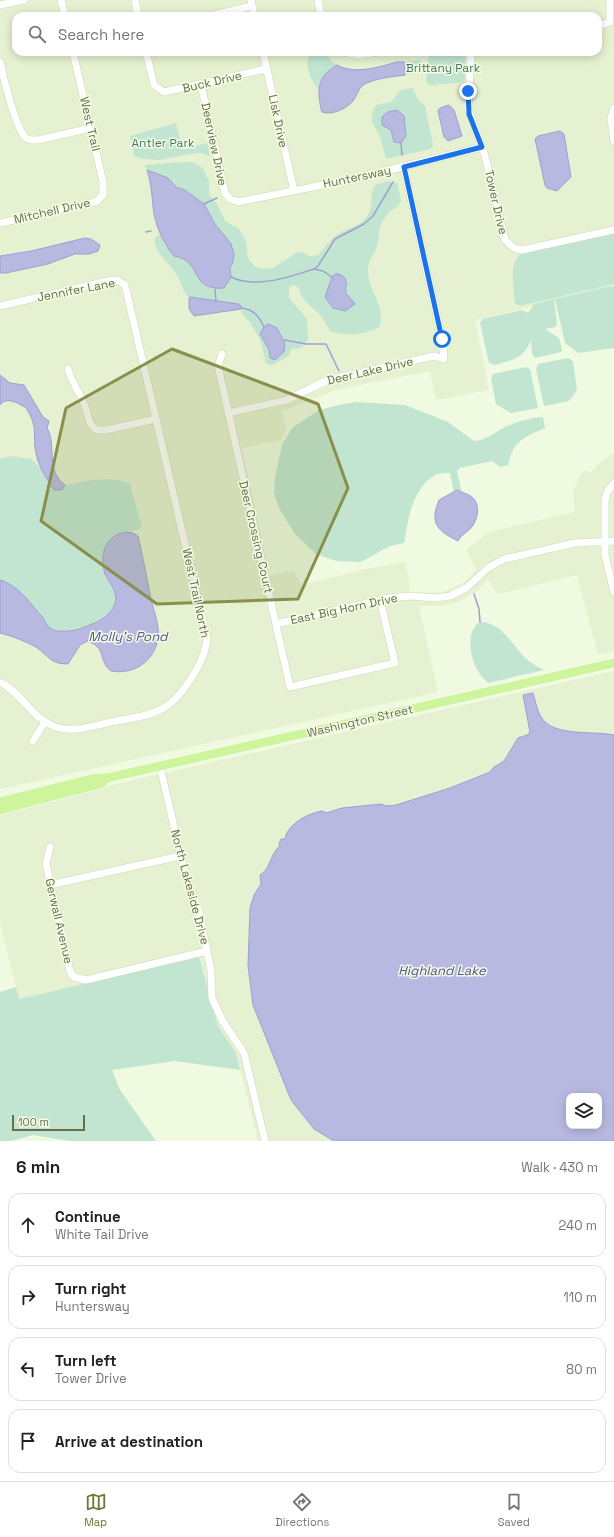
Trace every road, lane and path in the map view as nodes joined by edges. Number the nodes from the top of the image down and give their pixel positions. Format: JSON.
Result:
{"nodes":[{"id":1,"x":24,"y":0,"type":"edge"},
{"id":2,"x":61,"y":0,"type":"edge"},
{"id":3,"x":135,"y":0,"type":"edge"},
{"id":4,"x":318,"y":0,"type":"edge"},
{"id":5,"x":610,"y":0,"type":"edge"},
{"id":6,"x":252,"y":3,"type":"edge"},
{"id":7,"x":0,"y":5,"type":"edge"},
{"id":8,"x":64,"y":12,"type":"edge"},
{"id":9,"x":137,"y":12,"type":"edge"},
{"id":10,"x":222,"y":12,"type":"edge"},
{"id":11,"x":320,"y":12,"type":"edge"},
{"id":12,"x":602,"y":25,"type":"edge"},
{"id":13,"x":74,"y":56,"type":"edge"},
{"id":14,"x":147,"y":56,"type":"edge"},
{"id":15,"x":263,"y":56,"type":"edge"},
{"id":16,"x":471,"y":56,"type":"edge"},
{"id":17,"x":0,"y":62,"type":"edge"},
{"id":18,"x":266,"y":69,"type":"junction"},
{"id":19,"x":201,"y":85,"type":"junction"},
{"id":20,"x":614,"y":108,"type":"edge"},
{"id":21,"x":91,"y":128,"type":"junction"},
{"id":22,"x":614,"y":141,"type":"edge"},
{"id":23,"x":482,"y":147,"type":"junction"},
{"id":24,"x":404,"y":167,"type":"junction"},
{"id":25,"x":294,"y":191,"type":"junction"},
{"id":26,"x":102,"y":196,"type":"joint"},
{"id":27,"x":232,"y":200,"type":"joint"},
{"id":28,"x":0,"y":223,"type":"edge"},
{"id":29,"x":614,"y":230,"type":"edge"},
{"id":30,"x":0,"y":306,"type":"edge"},
{"id":31,"x":136,"y":333,"type":"joint"},
{"id":32,"x":222,"y":354,"type":"dead end"},
{"id":33,"x":68,"y":369,"type":"dead end"},
{"id":34,"x":228,"y":413,"type":"junction"},
{"id":35,"x":156,"y":419,"type":"junction"},
{"id":36,"x":614,"y":483,"type":"edge"},
{"id":37,"x":605,"y":541,"type":"junction"},
{"id":38,"x":614,"y":541,"type":"edge"},
{"id":39,"x":614,"y":592,"type":"edge"},
{"id":40,"x":380,"y":600,"type":"junction"},
{"id":41,"x":276,"y":624,"type":"junction"},
{"id":42,"x":614,"y":663,"type":"edge"},
{"id":43,"x":0,"y":682,"type":"edge"},
{"id":44,"x":45,"y":722,"type":"junction"},
{"id":45,"x":33,"y":741,"type":"dead end"},
{"id":46,"x":160,"y":766,"type":"junction"},
{"id":47,"x":107,"y":778,"type":"junction"},
{"id":48,"x":0,"y":802,"type":"edge"},
{"id":49,"x":0,"y":810,"type":"edge"},
{"id":50,"x":50,"y":847,"type":"dead end"},
{"id":51,"x":180,"y":856,"type":"junction"},
{"id":52,"x":50,"y":885,"type":"junction"},
{"id":53,"x":207,"y":951,"type":"junction"},
{"id":54,"x":265,"y":1141,"type":"edge"}],
"edges":[{"from":1,"to":7,"type":"street"},
{"from":2,"to":8,"type":"street"},
{"from":3,"to":9,"type":"street"},
{"from":4,"to":11,"type":"street"},
{"from":5,"to":12,"type":"street"},
{"from":6,"to":10,"type":"street"},
{"from":13,"to":21,"type":"street","name":"West Trail"},
{"from":14,"to":19,"type":"street","name":"Buck Drive"},
{"from":15,"to":18,"type":"street","name":"Lisk Drive"},
{"from":16,"to":23,"type":"street","name":"Tower Drive"},
{"from":17,"to":21,"type":"street"},
{"from":18,"to":19,"type":"street","name":"Buck Drive"},
{"from":18,"to":25,"type":"street","name":"Lisk Drive"},
{"from":19,"to":27,"type":"street","name":"Deerview Drive"},
{"from":20,"to":22,"type":"street"},
{"from":21,"to":26,"type":"street","name":"West Trail"},
{"from":23,"to":24,"type":"street","name":"Huntersway"},
{"from":23,"to":29,"type":"street","name":"Tower Drive"},
{"from":24,"to":25,"type":"street","name":"Huntersway"},
{"from":24,"to":34,"type":"street","name":"Deer Lake Drive"},
{"from":25,"to":27,"type":"street","name":"Huntersway"},
{"from":26,"to":28,"type":"street","name":"Mitchell Drive"},
{"from":30,"to":31,"type":"street","name":"Jennifer Lane"},
{"from":31,"to":35,"type":"street","name":"West Trail North"},
{"from":32,"to":34,"type":"street","name":"Deer Crossing Court"},
{"from":33,"to":35,"type":"street"},
{"from":34,"to":41,"type":"street","name":"Deer Crossing Court"},
{"from":35,"to":44,"type":"street","name":"West Trail North"},
{"from":36,"to":37,"type":"street"},
{"from":37,"to":38,"type":"street","name":"East Big Horn Drive"},
{"from":37,"to":39,"type":"street"},
{"from":37,"to":40,"type":"street","name":"East Big Horn Drive"},
{"from":40,"to":41,"type":"street","name":"East Big Horn Drive"},
{"from":40,"to":41,"type":"street","name":"Deer Crossing Court"},
{"from":42,"to":46,"type":"main road","name":"Washington Street"},
{"from":43,"to":44,"type":"street","name":"West Trail North"},
{"from":44,"to":45,"type":"street"},
{"from":46,"to":47,"type":"main road","name":"Washington Street"},
{"from":46,"to":51,"type":"street","name":"North Lakeside Drive"},
{"from":47,"to":48,"type":"main road","name":"Washington Street"},
{"from":47,"to":49,"type":"main road","name":"Washington Street"},
{"from":50,"to":52,"type":"street","name":"Gerwall Avenue"},
{"from":51,"to":52,"type":"street"},
{"from":51,"to":53,"type":"street","name":"North Lakeside Drive"},
{"from":52,"to":53,"type":"street","name":"Gerwall Avenue"},
{"from":53,"to":54,"type":"street","name":"North Lakeside Drive"}]}
